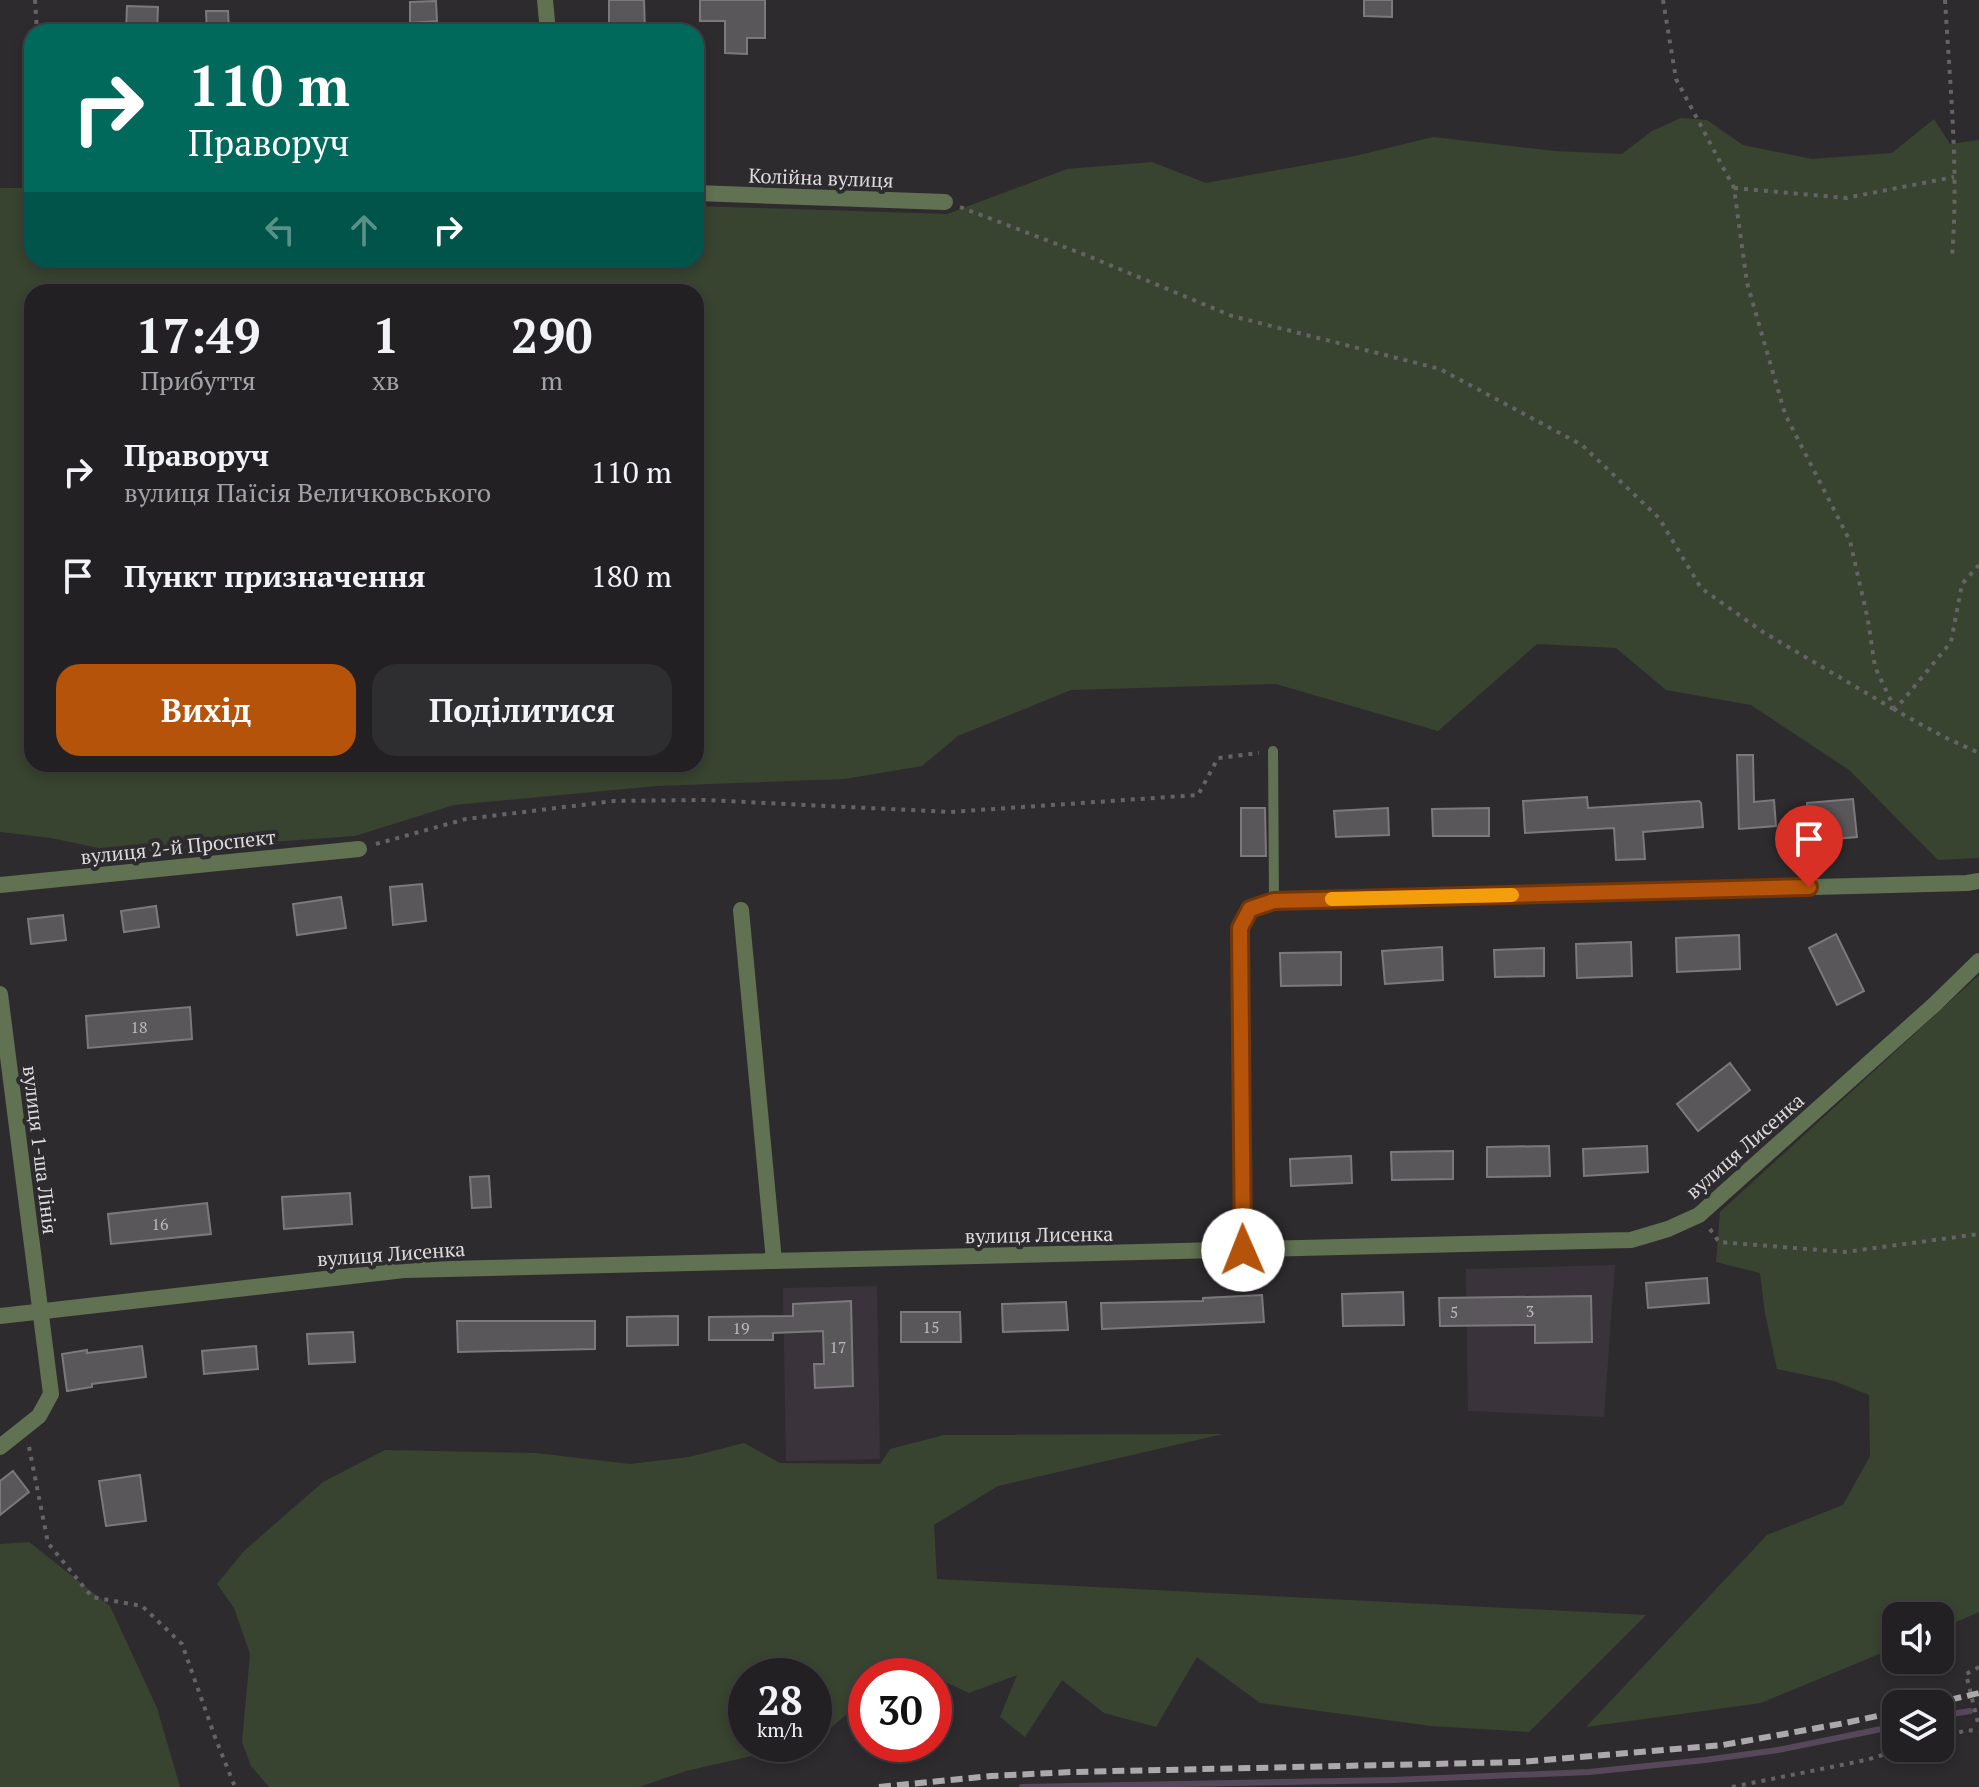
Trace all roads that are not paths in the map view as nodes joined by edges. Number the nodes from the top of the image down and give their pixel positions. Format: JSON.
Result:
{"nodes":[{"id":1,"x":545,"y":0,"type":"edge"},
{"id":2,"x":547,"y":24,"type":"edge"},
{"id":3,"x":704,"y":193,"type":"edge"},
{"id":4,"x":945,"y":202,"type":"road end"},
{"id":5,"x":1273,"y":751,"type":"road end"},
{"id":6,"x":359,"y":849,"type":"road end"},
{"id":7,"x":1979,"y":881,"type":"edge"},
{"id":8,"x":0,"y":885,"type":"edge"},
{"id":9,"x":1274,"y":901,"type":"junction"},
{"id":10,"x":741,"y":910,"type":"dead end"},
{"id":11,"x":1979,"y":961,"type":"edge"},
{"id":12,"x":0,"y":994,"type":"edge"},
{"id":13,"x":1243,"y":1250,"type":"junction"},
{"id":14,"x":774,"y":1261,"type":"junction"},
{"id":15,"x":41,"y":1311,"type":"junction"},
{"id":16,"x":0,"y":1316,"type":"edge"},
{"id":17,"x":0,"y":1447,"type":"edge"}],
"edges":[{"from":1,"to":2,"type":"street"},
{"from":3,"to":4,"type":"street","name":"Колійна вулиця"},
{"from":5,"to":9,"type":"lane"},
{"from":6,"to":8,"type":"street","name":"вулиця 2-й Проспект"},
{"from":7,"to":9,"type":"street"},
{"from":9,"to":13,"type":"street"},
{"from":10,"to":14,"type":"street"},
{"from":11,"to":13,"type":"street","name":"вулиця Лисенка"},
{"from":12,"to":15,"type":"street","name":"вулиця 1-ша Лінія"},
{"from":13,"to":14,"type":"street","name":"вулиця Лисенка"},
{"from":14,"to":15,"type":"street","name":"вулиця Лисенка"},
{"from":15,"to":16,"type":"street","name":"вулиця Лисенка"},
{"from":15,"to":17,"type":"street","name":"вулиця 1-ша Лінія"}]}
